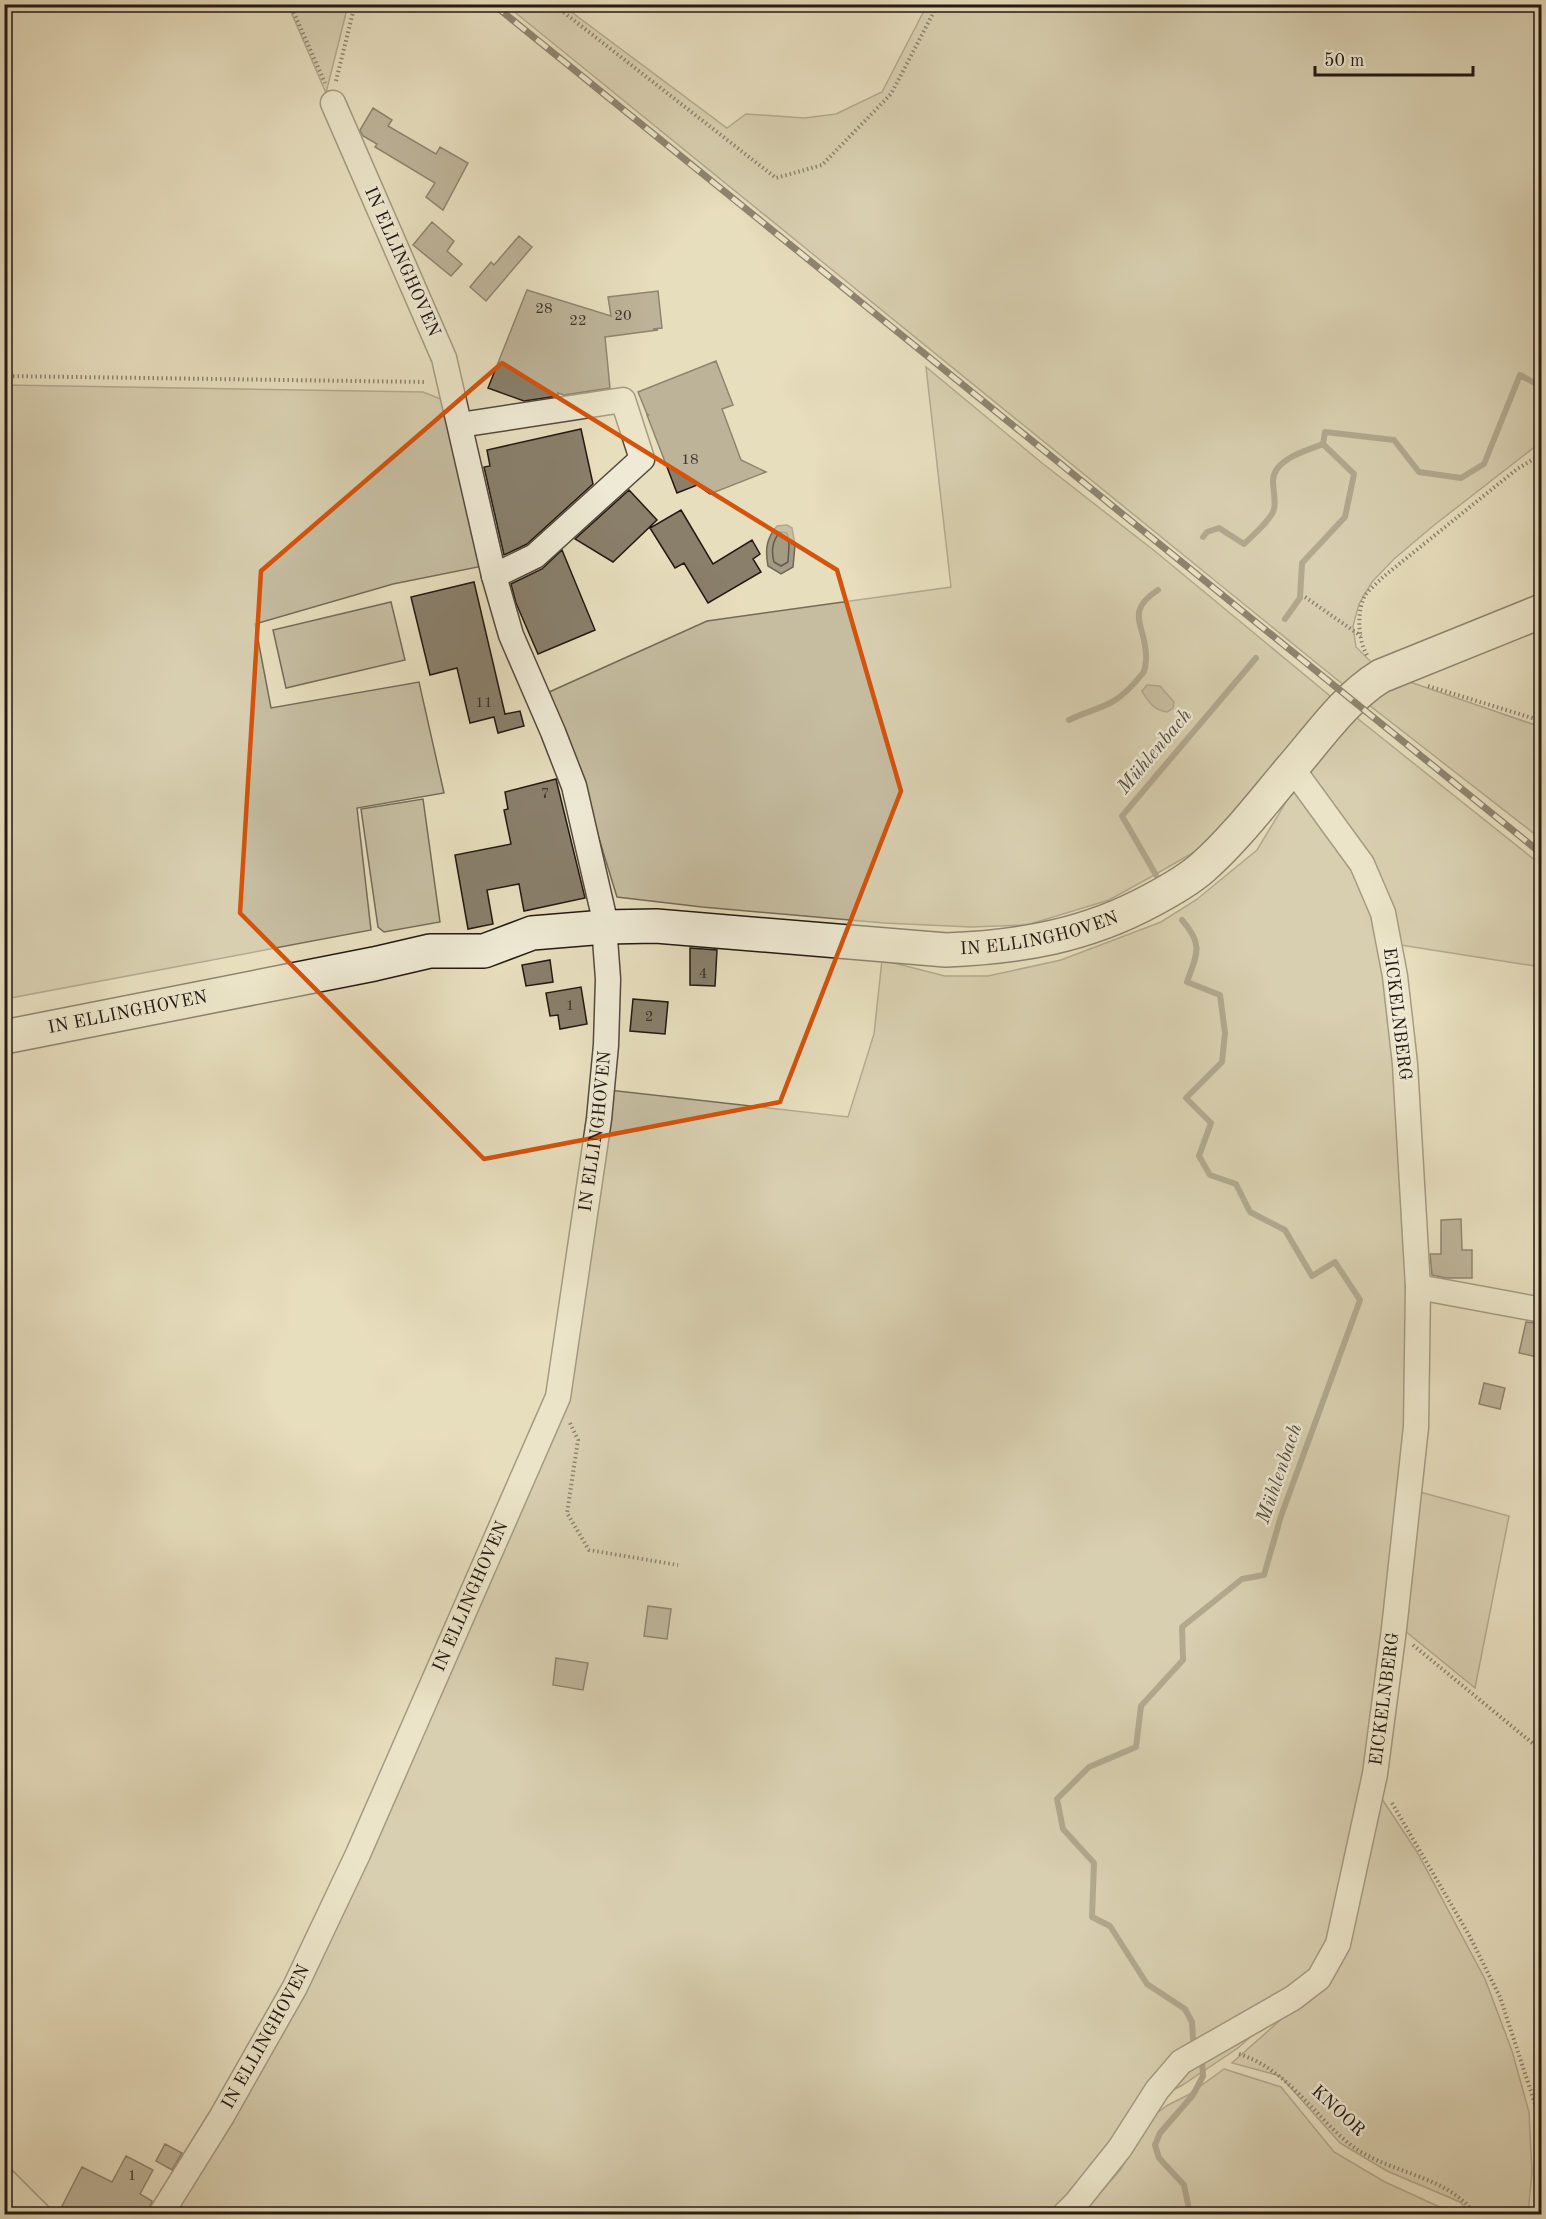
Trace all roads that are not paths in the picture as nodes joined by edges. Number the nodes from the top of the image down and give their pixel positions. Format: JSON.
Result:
{"nodes":[{"id":1,"x":333,"y":103,"type":"road end"},
{"id":2,"x":460,"y":425,"type":"junction"},
{"id":3,"x":494,"y":576,"type":"junction"},
{"id":4,"x":1542,"y":611,"type":"edge"},
{"id":5,"x":1292,"y":768,"type":"junction"},
{"id":6,"x":605,"y":927,"type":"junction"},
{"id":7,"x":4,"y":1037,"type":"edge"},
{"id":8,"x":1418,"y":1287,"type":"junction"},
{"id":9,"x":1542,"y":1310,"type":"edge"},
{"id":10,"x":4,"y":2180,"type":"edge"},
{"id":11,"x":38,"y":2214,"type":"edge"},
{"id":12,"x":161,"y":2214,"type":"edge"},
{"id":13,"x":1065,"y":2214,"type":"edge"}],
"edges":[{"from":1,"to":2,"type":"street","name":"IN ELLINGHOVEN"},
{"from":2,"to":3,"type":"street","name":"IN ELLINGHOVEN"},
{"from":2,"to":3,"type":"street"},
{"from":3,"to":6,"type":"street","name":"IN ELLINGHOVEN"},
{"from":4,"to":5,"type":"street"},
{"from":5,"to":6,"type":"street","name":"IN ELLINGHOVEN"},
{"from":5,"to":8,"type":"street","name":"EICKELNBERG"},
{"from":6,"to":7,"type":"street","name":"IN ELLINGHOVEN"},
{"from":6,"to":12,"type":"street","name":"IN ELLINGHOVEN"},
{"from":8,"to":9,"type":"street"},
{"from":8,"to":13,"type":"street","name":"EICKELNBERG"},
{"from":10,"to":11,"type":"street"}]}
